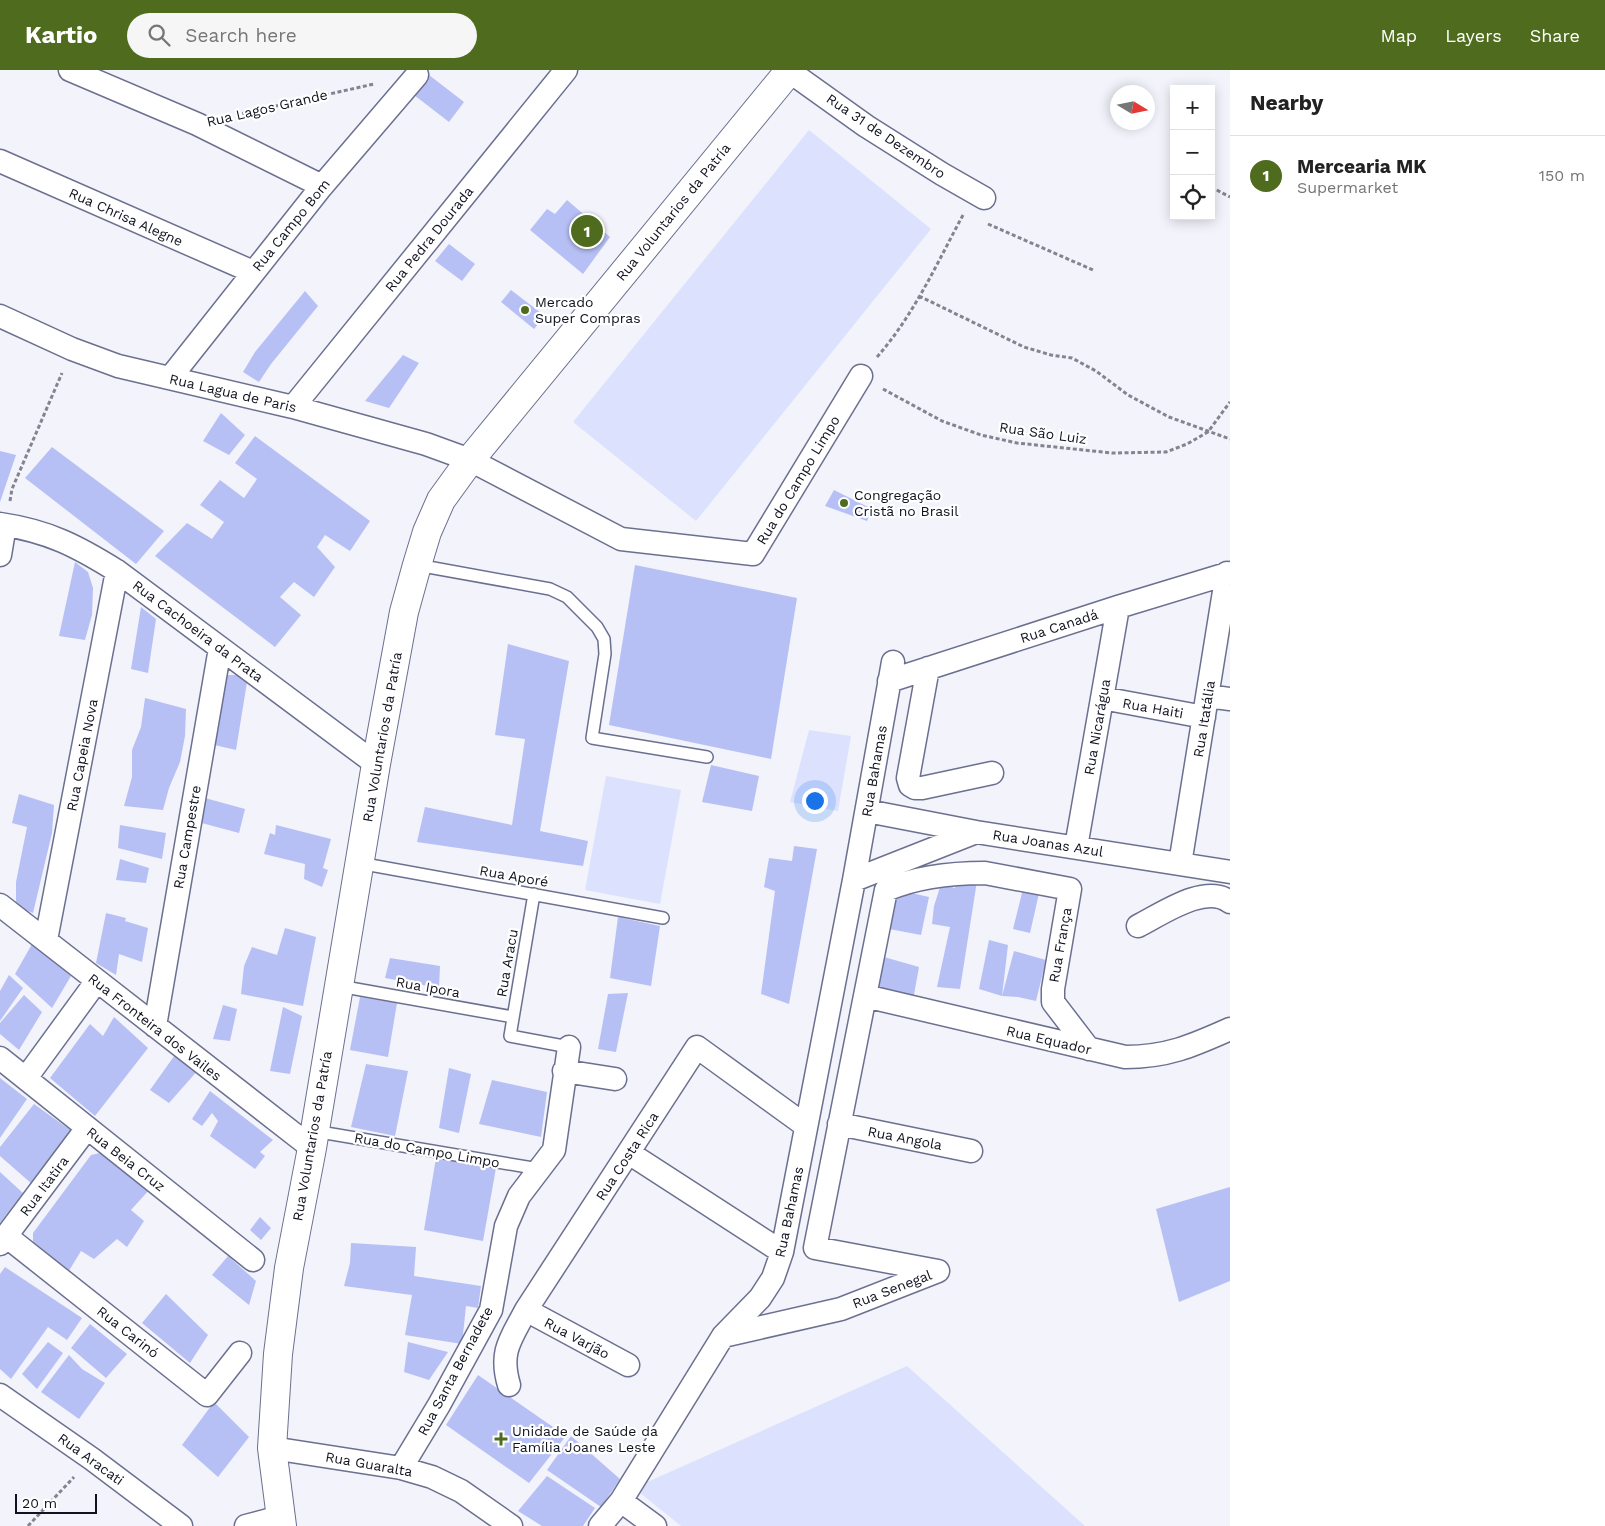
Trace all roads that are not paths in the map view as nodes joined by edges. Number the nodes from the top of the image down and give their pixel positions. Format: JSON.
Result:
{"nodes":[{"id":1,"x":70,"y":70,"type":"edge"},
{"id":2,"x":566,"y":70,"type":"edge"},
{"id":3,"x":790,"y":70,"type":"edge"},
{"id":4,"x":417,"y":75,"type":"road end"},
{"id":5,"x":0,"y":161,"type":"edge"},
{"id":6,"x":322,"y":186,"type":"junction"},
{"id":7,"x":980,"y":196,"type":"road end"},
{"id":8,"x":253,"y":272,"type":"junction"},
{"id":9,"x":0,"y":316,"type":"edge"},
{"id":10,"x":861,"y":376,"type":"road end"},
{"id":11,"x":170,"y":378,"type":"junction"},
{"id":12,"x":293,"y":407,"type":"junction"},
{"id":13,"x":470,"y":460,"type":"junction"},
{"id":14,"x":3,"y":524,"type":"edge"},
{"id":15,"x":0,"y":555,"type":"edge"},
{"id":16,"x":417,"y":565,"type":"junction"},
{"id":17,"x":117,"y":570,"type":"junction"},
{"id":18,"x":1229,"y":573,"type":"edge"},
{"id":19,"x":1118,"y":607,"type":"junction"},
{"id":20,"x":220,"y":648,"type":"junction"},
{"id":21,"x":928,"y":668,"type":"junction"},
{"id":22,"x":891,"y":672,"type":"joint"},
{"id":23,"x":1102,"y":698,"type":"junction"},
{"id":24,"x":1230,"y":700,"type":"edge"},
{"id":25,"x":1206,"y":706,"type":"junction"},
{"id":26,"x":707,"y":757,"type":"dead end"},
{"id":27,"x":376,"y":764,"type":"junction"},
{"id":28,"x":992,"y":773,"type":"dead end"},
{"id":29,"x":867,"y":812,"type":"junction"},
{"id":30,"x":976,"y":832,"type":"junction"},
{"id":31,"x":1076,"y":847,"type":"junction"},
{"id":32,"x":359,"y":863,"type":"junction"},
{"id":33,"x":1180,"y":864,"type":"junction"},
{"id":34,"x":1230,"y":872,"type":"edge"},
{"id":35,"x":854,"y":880,"type":"junction"},
{"id":36,"x":534,"y":894,"type":"junction"},
{"id":37,"x":1230,"y":902,"type":"edge"},
{"id":38,"x":0,"y":905,"type":"edge"},
{"id":39,"x":664,"y":918,"type":"dead end"},
{"id":40,"x":1138,"y":926,"type":"dead end"},
{"id":41,"x":46,"y":940,"type":"junction"},
{"id":42,"x":96,"y":982,"type":"junction"},
{"id":43,"x":338,"y":986,"type":"junction"},
{"id":44,"x":865,"y":996,"type":"junction"},
{"id":45,"x":513,"y":1018,"type":"junction"},
{"id":46,"x":155,"y":1026,"type":"junction"},
{"id":47,"x":1230,"y":1029,"type":"edge"},
{"id":48,"x":569,"y":1047,"type":"joint"},
{"id":49,"x":1089,"y":1049,"type":"junction"},
{"id":50,"x":0,"y":1058,"type":"edge"},
{"id":51,"x":564,"y":1071,"type":"junction"},
{"id":52,"x":26,"y":1078,"type":"junction"},
{"id":53,"x":615,"y":1079,"type":"dead end"},
{"id":54,"x":839,"y":1124,"type":"junction"},
{"id":55,"x":806,"y":1126,"type":"junction"},
{"id":56,"x":87,"y":1128,"type":"junction"},
{"id":57,"x":313,"y":1139,"type":"junction"},
{"id":58,"x":971,"y":1151,"type":"dead end"},
{"id":59,"x":630,"y":1153,"type":"junction"},
{"id":60,"x":539,"y":1169,"type":"junction"},
{"id":61,"x":3,"y":1240,"type":"edge"},
{"id":62,"x":782,"y":1252,"type":"junction"},
{"id":63,"x":253,"y":1260,"type":"dead end"},
{"id":64,"x":526,"y":1310,"type":"junction"},
{"id":65,"x":723,"y":1336,"type":"junction"},
{"id":66,"x":240,"y":1353,"type":"dead end"},
{"id":67,"x":628,"y":1365,"type":"dead end"},
{"id":68,"x":509,"y":1385,"type":"dead end"},
{"id":69,"x":0,"y":1395,"type":"edge"},
{"id":70,"x":272,"y":1448,"type":"junction"},
{"id":71,"x":401,"y":1468,"type":"junction"},
{"id":72,"x":621,"y":1501,"type":"junction"},
{"id":73,"x":281,"y":1521,"type":"edge"},
{"id":74,"x":181,"y":1526,"type":"edge"},
{"id":75,"x":246,"y":1526,"type":"edge"},
{"id":76,"x":511,"y":1526,"type":"edge"},
{"id":77,"x":600,"y":1526,"type":"edge"},
{"id":78,"x":655,"y":1526,"type":"edge"}],
"edges":[{"from":1,"to":6,"type":"street","name":"Rua Lagos Grande"},
{"from":2,"to":12,"type":"street","name":"Rua Pedra Dourada"},
{"from":3,"to":7,"type":"street","name":"Rua 31 de Dezembro"},
{"from":3,"to":13,"type":"street","name":"Rua Voluntarios da Patría"},
{"from":4,"to":6,"type":"street","name":"Rua Campo Bom"},
{"from":5,"to":8,"type":"street","name":"Rua Chrisa Alegne"},
{"from":6,"to":8,"type":"street","name":"Rua Campo Bom"},
{"from":8,"to":11,"type":"street","name":"Rua Campo Bom"},
{"from":9,"to":11,"type":"street","name":"Rua Lagua de Paris"},
{"from":10,"to":13,"type":"street","name":"Rua do Campo Limpo"},
{"from":11,"to":12,"type":"street","name":"Rua Lagua de Paris"},
{"from":12,"to":13,"type":"street","name":"Rua Lagua de Paris"},
{"from":13,"to":16,"type":"street","name":"Rua Voluntarios da Patría"},
{"from":14,"to":15,"type":"street"},
{"from":14,"to":17,"type":"street","name":"Rua Cachoeira da Prata"},
{"from":16,"to":26,"type":"lane"},
{"from":16,"to":27,"type":"street","name":"Rua Voluntarios da Patría"},
{"from":17,"to":20,"type":"street","name":"Rua Cachoeira da Prata"},
{"from":17,"to":41,"type":"street","name":"Rua Capeia Nova"},
{"from":18,"to":19,"type":"street","name":"Rua Canadá"},
{"from":18,"to":25,"type":"street","name":"Rua Itatália"},
{"from":19,"to":21,"type":"street","name":"Rua Canadá"},
{"from":19,"to":23,"type":"street","name":"Rua Nicarágua"},
{"from":20,"to":27,"type":"street","name":"Rua Cachoeira da Prata"},
{"from":20,"to":46,"type":"street","name":"Rua Campestre"},
{"from":21,"to":22,"type":"street","name":"Rua Canadá"},
{"from":21,"to":28,"type":"street"},
{"from":22,"to":29,"type":"street","name":"Rua Bahamas"},
{"from":23,"to":25,"type":"street","name":"Rua Haiti"},
{"from":23,"to":31,"type":"street","name":"Rua Nicarágua"},
{"from":24,"to":25,"type":"street","name":"Rua Haiti"},
{"from":25,"to":33,"type":"street","name":"Rua Itatália"},
{"from":27,"to":32,"type":"street","name":"Rua Voluntarios da Patría"},
{"from":29,"to":30,"type":"street","name":"Rua Joanas Azul"},
{"from":29,"to":35,"type":"street","name":"Rua Bahamas"},
{"from":30,"to":31,"type":"street","name":"Rua Joanas Azul"},
{"from":30,"to":35,"type":"street"},
{"from":31,"to":33,"type":"street","name":"Rua Joanas Azul"},
{"from":32,"to":36,"type":"lane","name":"Rua Aporé"},
{"from":32,"to":43,"type":"street","name":"Rua Voluntarios da Patría"},
{"from":33,"to":34,"type":"street","name":"Rua Joanas Azul"},
{"from":35,"to":55,"type":"street","name":"Rua Bahamas"},
{"from":36,"to":39,"type":"lane","name":"Rua Aporé"},
{"from":36,"to":45,"type":"lane","name":"Rua Aracu"},
{"from":37,"to":40,"type":"street"},
{"from":38,"to":41,"type":"street","name":"Rua Fronteira dos Vailes"},
{"from":41,"to":42,"type":"street","name":"Rua Fronteira dos Vailes"},
{"from":42,"to":46,"type":"street","name":"Rua Fronteira dos Vailes"},
{"from":42,"to":52,"type":"street"},
{"from":43,"to":45,"type":"lane","name":"Rua Ipora"},
{"from":43,"to":57,"type":"street","name":"Rua Voluntarios da Patría"},
{"from":44,"to":49,"type":"street","name":"Rua Equador"},
{"from":44,"to":49,"type":"street","name":"Rua França"},
{"from":44,"to":54,"type":"street"},
{"from":45,"to":48,"type":"lane","name":"Rua Aracu"},
{"from":46,"to":57,"type":"street","name":"Rua Fronteira dos Vailes"},
{"from":47,"to":49,"type":"street","name":"Rua Equador"},
{"from":48,"to":51,"type":"street","name":"Rua Santa Bernadete"},
{"from":50,"to":52,"type":"street","name":"Rua Beia Cruz"},
{"from":51,"to":53,"type":"street"},
{"from":51,"to":60,"type":"street","name":"Rua Santa Bernadete"},
{"from":52,"to":56,"type":"street","name":"Rua Beia Cruz"},
{"from":54,"to":58,"type":"street","name":"Rua Angola"},
{"from":54,"to":65,"type":"street","name":"Rua Senegal"},
{"from":55,"to":59,"type":"street","name":"Rua Costa Rica"},
{"from":55,"to":62,"type":"street","name":"Rua Bahamas"},
{"from":56,"to":61,"type":"street","name":"Rua Itatira"},
{"from":56,"to":63,"type":"street","name":"Rua Beia Cruz"},
{"from":57,"to":60,"type":"lane","name":"Rua do Campo Limpo"},
{"from":57,"to":70,"type":"street","name":"Rua Voluntarios da Patría"},
{"from":59,"to":62,"type":"street"},
{"from":59,"to":64,"type":"street","name":"Rua Costa Rica"},
{"from":60,"to":71,"type":"street","name":"Rua Santa Bernadete"},
{"from":61,"to":66,"type":"street","name":"Rua Carinó"},
{"from":62,"to":65,"type":"street","name":"Rua Bahamas"},
{"from":64,"to":67,"type":"street","name":"Rua Varjão"},
{"from":64,"to":68,"type":"street","name":"Rua Costa Rica"},
{"from":65,"to":72,"type":"street","name":"Rua Bahamas"},
{"from":69,"to":74,"type":"street","name":"Rua Aracati"},
{"from":70,"to":71,"type":"street","name":"Rua Guaralta"},
{"from":70,"to":73,"type":"street","name":"Rua Voluntarios da Patría"},
{"from":71,"to":76,"type":"street","name":"Rua Guaralta"},
{"from":72,"to":77,"type":"street","name":"Rua Bahamas"},
{"from":72,"to":78,"type":"street"},
{"from":73,"to":75,"type":"street"}]}
